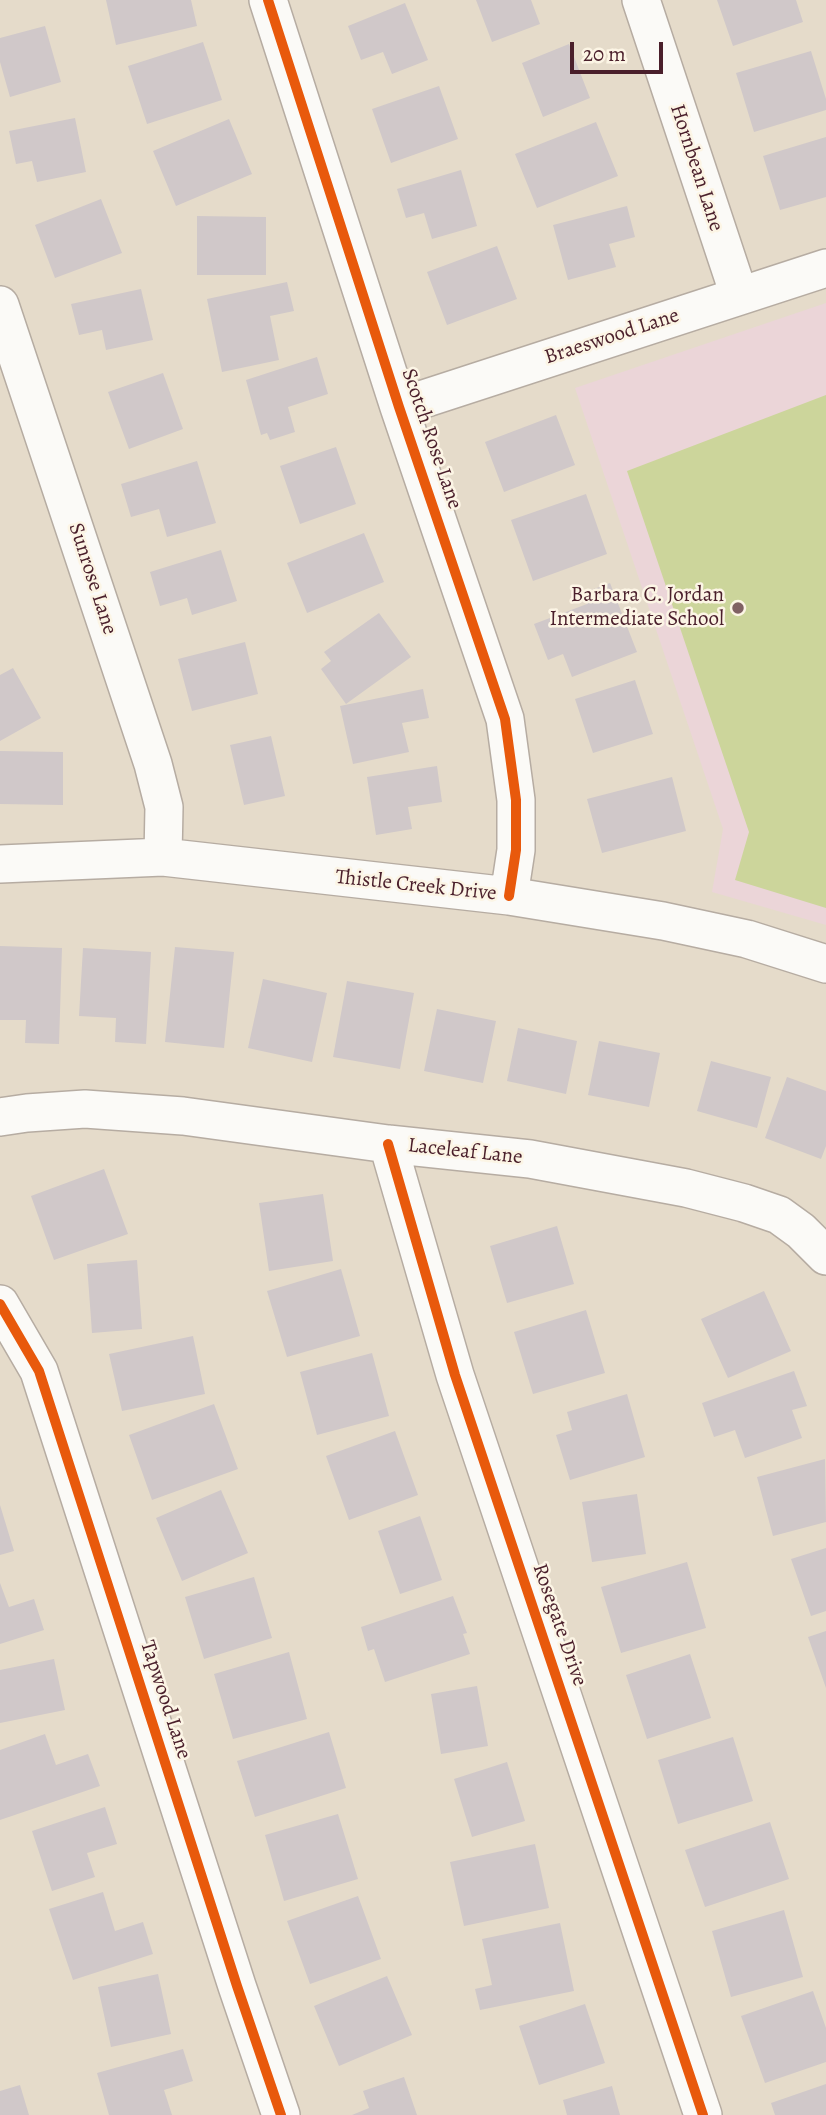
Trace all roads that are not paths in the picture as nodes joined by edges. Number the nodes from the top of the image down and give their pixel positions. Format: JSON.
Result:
{"nodes":[{"id":1,"x":268,"y":0,"type":"edge"},
{"id":2,"x":641,"y":0,"type":"edge"},
{"id":3,"x":826,"y":268,"type":"edge"},
{"id":4,"x":738,"y":295,"type":"junction"},
{"id":5,"x":0,"y":305,"type":"edge"},
{"id":6,"x":399,"y":407,"type":"junction"},
{"id":7,"x":163,"y":857,"type":"junction"},
{"id":8,"x":0,"y":864,"type":"edge"},
{"id":9,"x":509,"y":896,"type":"junction"},
{"id":10,"x":826,"y":964,"type":"edge"},
{"id":11,"x":0,"y":1117,"type":"edge"},
{"id":12,"x":388,"y":1144,"type":"junction"},
{"id":13,"x":826,"y":1256,"type":"edge"},
{"id":14,"x":0,"y":1304,"type":"edge"},
{"id":15,"x":281,"y":2115,"type":"edge"},
{"id":16,"x":704,"y":2115,"type":"edge"}],
"edges":[{"from":1,"to":6,"type":"street","name":"Scotch Rose Lane"},
{"from":2,"to":4,"type":"street","name":"Hornbean Lane"},
{"from":3,"to":4,"type":"street","name":"Braeswood Lane"},
{"from":4,"to":6,"type":"street","name":"Braeswood Lane"},
{"from":5,"to":7,"type":"street","name":"Sunrose Lane"},
{"from":6,"to":9,"type":"street","name":"Scotch Rose Lane"},
{"from":7,"to":8,"type":"street","name":"Thistle Creek Drive"},
{"from":7,"to":9,"type":"street","name":"Thistle Creek Drive"},
{"from":9,"to":10,"type":"street","name":"Thistle Creek Drive"},
{"from":11,"to":12,"type":"street","name":"Laceleaf Lane"},
{"from":12,"to":13,"type":"street","name":"Laceleaf Lane"},
{"from":12,"to":16,"type":"street","name":"Rosegate Drive"},
{"from":14,"to":15,"type":"street","name":"Tapwood Lane"}]}
